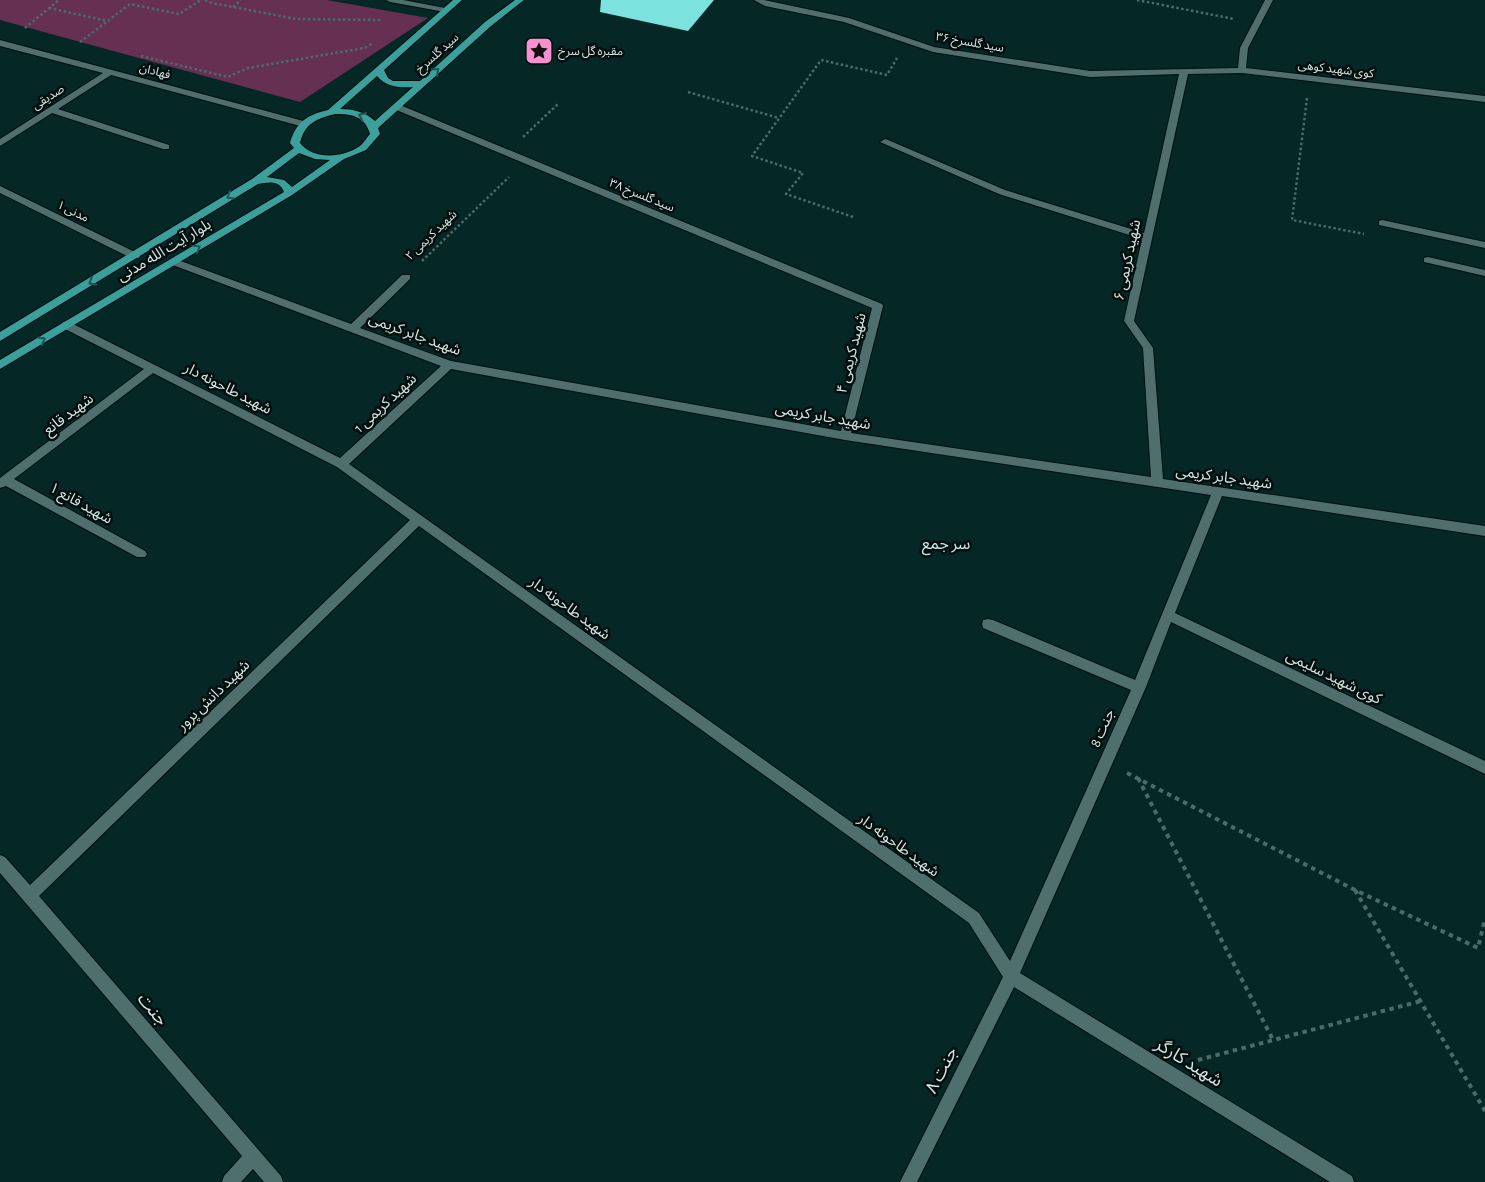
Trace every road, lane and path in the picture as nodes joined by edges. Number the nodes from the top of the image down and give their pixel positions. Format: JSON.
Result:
{"nodes":[{"id":1,"x":59,"y":0,"type":"edge"},
{"id":2,"x":201,"y":0,"type":"edge"},
{"id":3,"x":205,"y":0,"type":"edge"},
{"id":4,"x":241,"y":0,"type":"edge"},
{"id":5,"x":390,"y":0,"type":"edge"},
{"id":6,"x":458,"y":0,"type":"edge"},
{"id":7,"x":520,"y":0,"type":"edge"},
{"id":8,"x":758,"y":0,"type":"edge"},
{"id":9,"x":807,"y":0,"type":"edge"},
{"id":10,"x":1136,"y":0,"type":"edge"},
{"id":11,"x":1269,"y":0,"type":"edge"},
{"id":12,"x":233,"y":7,"type":"junction"},
{"id":13,"x":49,"y":8,"type":"junction"},
{"id":14,"x":445,"y":10,"type":"junction"},
{"id":15,"x":802,"y":10,"type":"junction"},
{"id":16,"x":107,"y":21,"type":"junction"},
{"id":17,"x":1257,"y":23,"type":"junction"},
{"id":18,"x":34,"y":30,"type":"dead end"},
{"id":19,"x":424,"y":30,"type":"junction"},
{"id":20,"x":71,"y":39,"type":"dead end"},
{"id":21,"x":380,"y":40,"type":"dead end"},
{"id":22,"x":908,"y":41,"type":"junction"},
{"id":23,"x":80,"y":42,"type":"junction"},
{"id":24,"x":0,"y":43,"type":"edge"},
{"id":25,"x":90,"y":44,"type":"dead end"},
{"id":26,"x":136,"y":55,"type":"dead end"},
{"id":27,"x":379,"y":70,"type":"junction"},
{"id":28,"x":1242,"y":70,"type":"junction"},
{"id":29,"x":1184,"y":71,"type":"junction"},
{"id":30,"x":110,"y":72,"type":"junction"},
{"id":31,"x":1298,"y":77,"type":"junction"},
{"id":32,"x":423,"y":83,"type":"junction"},
{"id":33,"x":688,"y":92,"type":"dead end"},
{"id":34,"x":1485,"y":99,"type":"edge"},
{"id":35,"x":559,"y":104,"type":"dead end"},
{"id":36,"x":397,"y":108,"type":"junction"},
{"id":37,"x":51,"y":110,"type":"junction"},
{"id":38,"x":331,"y":112,"type":"junction"},
{"id":39,"x":779,"y":118,"type":"junction"},
{"id":40,"x":304,"y":124,"type":"junction"},
{"id":41,"x":374,"y":127,"type":"junction"},
{"id":42,"x":885,"y":142,"type":"dead end"},
{"id":43,"x":0,"y":143,"type":"edge"},
{"id":44,"x":166,"y":147,"type":"dead end"},
{"id":45,"x":299,"y":149,"type":"junction"},
{"id":46,"x":506,"y":153,"type":"junction"},
{"id":47,"x":341,"y":156,"type":"junction"},
{"id":48,"x":526,"y":160,"type":"junction"},
{"id":49,"x":256,"y":180,"type":"junction"},
{"id":50,"x":0,"y":189,"type":"edge"},
{"id":51,"x":289,"y":194,"type":"junction"},
{"id":52,"x":853,"y":217,"type":"dead end"},
{"id":53,"x":1382,"y":223,"type":"joint"},
{"id":54,"x":1147,"y":236,"type":"junction"},
{"id":55,"x":1485,"y":245,"type":"edge"},
{"id":56,"x":135,"y":256,"type":"junction"},
{"id":57,"x":1428,"y":260,"type":"dead end"},
{"id":58,"x":174,"y":262,"type":"junction"},
{"id":59,"x":1485,"y":273,"type":"edge"},
{"id":60,"x":406,"y":277,"type":"joint"},
{"id":61,"x":878,"y":306,"type":"joint"},
{"id":62,"x":68,"y":325,"type":"junction"},
{"id":63,"x":354,"y":328,"type":"junction"},
{"id":64,"x":0,"y":337,"type":"edge"},
{"id":65,"x":0,"y":365,"type":"edge"},
{"id":66,"x":449,"y":365,"type":"junction"},
{"id":67,"x":153,"y":368,"type":"junction"},
{"id":68,"x":845,"y":436,"type":"junction"},
{"id":69,"x":341,"y":464,"type":"junction"},
{"id":70,"x":3,"y":482,"type":"edge"},
{"id":71,"x":1157,"y":482,"type":"junction"},
{"id":72,"x":1218,"y":491,"type":"junction"},
{"id":73,"x":419,"y":519,"type":"junction"},
{"id":74,"x":1485,"y":531,"type":"edge"},
{"id":75,"x":141,"y":554,"type":"dead end"},
{"id":76,"x":1168,"y":615,"type":"junction"},
{"id":77,"x":988,"y":624,"type":"dead end"},
{"id":78,"x":1139,"y":687,"type":"junction"},
{"id":79,"x":1105,"y":761,"type":"junction"},
{"id":80,"x":1485,"y":768,"type":"edge"},
{"id":81,"x":1138,"y":778,"type":"junction"},
{"id":82,"x":0,"y":862,"type":"edge"},
{"id":83,"x":1355,"y":890,"type":"junction"},
{"id":84,"x":30,"y":895,"type":"junction"},
{"id":85,"x":1485,"y":918,"type":"edge"},
{"id":86,"x":1011,"y":976,"type":"junction"},
{"id":87,"x":1421,"y":1001,"type":"junction"},
{"id":88,"x":1273,"y":1040,"type":"junction"},
{"id":89,"x":1163,"y":1069,"type":"junction"},
{"id":90,"x":1485,"y":1111,"type":"edge"},
{"id":91,"x":253,"y":1157,"type":"junction"},
{"id":92,"x":230,"y":1182,"type":"edge"},
{"id":93,"x":275,"y":1182,"type":"edge"},
{"id":94,"x":908,"y":1182,"type":"edge"},
{"id":95,"x":1346,"y":1182,"type":"edge"}],
"edges":[{"from":1,"to":13,"type":"path"},
{"from":2,"to":16,"type":"path"},
{"from":3,"to":12,"type":"path"},
{"from":4,"to":12,"type":"path"},
{"from":5,"to":14,"type":"street"},
{"from":6,"to":14,"type":"main road","name":"سید گلسرخ"},
{"from":32,"to":7,"type":"main road","name":"سید گلسرخ","one_way":true},
{"from":8,"to":15,"type":"street","name":"سید گلسرخ ۳۶"},
{"from":9,"to":15,"type":"street"},
{"from":10,"to":17,"type":"path"},
{"from":11,"to":17,"type":"street"},
{"from":12,"to":19,"type":"path"},
{"from":13,"to":16,"type":"path"},
{"from":13,"to":18,"type":"path"},
{"from":14,"to":19,"type":"main road","name":"سید گلسرخ"},
{"from":15,"to":22,"type":"street","name":"سید گلسرخ ۳۶"},
{"from":16,"to":23,"type":"path"},
{"from":17,"to":28,"type":"street"},
{"from":19,"to":27,"type":"main road","name":"سید گلسرخ"},
{"from":20,"to":23,"type":"path"},
{"from":21,"to":26,"type":"path"},
{"from":22,"to":29,"type":"street","name":"سید گلسرخ ۳۶"},
{"from":22,"to":39,"type":"path"},
{"from":23,"to":25,"type":"path"},
{"from":24,"to":30,"type":"street","name":"فهادان"},
{"from":27,"to":32,"type":"main road"},
{"from":27,"to":38,"type":"main road","name":"سید گلسرخ"},
{"from":28,"to":29,"type":"street","name":"کوی شهید کوهی"},
{"from":28,"to":31,"type":"street","name":"کوی شهید کوهی"},
{"from":29,"to":54,"type":"street","name":"شهید کریمی ۶"},
{"from":30,"to":37,"type":"street","name":"صدیقی"},
{"from":30,"to":40,"type":"street","name":"فهادان"},
{"from":31,"to":34,"type":"street","name":"کوی شهید کوهی"},
{"from":31,"to":53,"type":"path"},
{"from":32,"to":36,"type":"main road","name":"سید گلسرخ"},
{"from":33,"to":39,"type":"path"},
{"from":35,"to":46,"type":"path"},
{"from":36,"to":41,"type":"main road","name":"سید گلسرخ"},
{"from":36,"to":46,"type":"street","name":"سید گلسرخ ۳۸"},
{"from":37,"to":43,"type":"street","name":"صدیقی"},
{"from":37,"to":44,"type":"street"},
{"from":38,"to":40,"type":"main road"},
{"from":41,"to":38,"type":"main road","one_way":true},
{"from":39,"to":52,"type":"path"},
{"from":40,"to":45,"type":"main road"},
{"from":41,"to":47,"type":"main road"},
{"from":42,"to":54,"type":"street"},
{"from":45,"to":47,"type":"main road"},
{"from":45,"to":49,"type":"main road","name":"بلوار آیت الله مدنی"},
{"from":46,"to":48,"type":"street","name":"سید گلسرخ ۳۸"},
{"from":47,"to":51,"type":"main road","name":"بلوار آیت الله مدنی"},
{"from":48,"to":60,"type":"path","name":"شهید کریمی ۲"},
{"from":48,"to":61,"type":"street","name":"سید گلسرخ ۳۸"},
{"from":49,"to":51,"type":"main road"},
{"from":49,"to":56,"type":"main road","name":"بلوار آیت الله مدنی","one_way":true},
{"from":50,"to":56,"type":"street","name":"مدنی ۱"},
{"from":58,"to":51,"type":"main road","name":"بلوار آیت الله مدنی","one_way":true},
{"from":53,"to":55,"type":"street"},
{"from":54,"to":71,"type":"street","name":"شهید کریمی ۶"},
{"from":56,"to":64,"type":"main road","name":"بلوار آیت الله مدنی","one_way":true},
{"from":57,"to":59,"type":"street"},
{"from":58,"to":62,"type":"main road","name":"بلوار آیت الله مدنی"},
{"from":58,"to":63,"type":"street","name":"شهید جابر کریمی"},
{"from":60,"to":63,"type":"street","name":"شهید کریمی ۲"},
{"from":61,"to":68,"type":"street","name":"شهید کریمی ۴"},
{"from":65,"to":62,"type":"main road","name":"بلوار آیت الله مدنی","one_way":true},
{"from":62,"to":67,"type":"street","name":"شهيد طاحونه دار"},
{"from":63,"to":66,"type":"street","name":"شهید جابر کریمی"},
{"from":66,"to":68,"type":"street","name":"شهید جابر کریمی"},
{"from":66,"to":69,"type":"street","name":"شهید کریمی 1"},
{"from":67,"to":69,"type":"street","name":"شهيد طاحونه دار"},
{"from":67,"to":70,"type":"street","name":"شهید قانع"},
{"from":68,"to":71,"type":"street","name":"شهید جابر کریمی"},
{"from":69,"to":73,"type":"street","name":"شهيد طاحونه دار"},
{"from":70,"to":75,"type":"street","name":"شهید قانع ۱"},
{"from":71,"to":72,"type":"street","name":"شهید جابر کریمی"},
{"from":72,"to":74,"type":"street","name":"شهید جابر کریمی"},
{"from":72,"to":76,"type":"street","name":"جنت 8"},
{"from":73,"to":84,"type":"street","name":"شهید دانش پرور"},
{"from":73,"to":86,"type":"street","name":"شهيد طاحونه دار"},
{"from":76,"to":78,"type":"street","name":"جنت 8"},
{"from":76,"to":80,"type":"street","name":"کوی شهید سلیمی"},
{"from":77,"to":78,"type":"street"},
{"from":78,"to":79,"type":"street","name":"جنت 8"},
{"from":79,"to":81,"type":"path"},
{"from":79,"to":86,"type":"street","name":"جنت 8"},
{"from":81,"to":83,"type":"path"},
{"from":81,"to":88,"type":"path"},
{"from":82,"to":84,"type":"street","name":"جنت"},
{"from":83,"to":85,"type":"path"},
{"from":83,"to":87,"type":"path"},
{"from":84,"to":91,"type":"street","name":"جنت"},
{"from":86,"to":89,"type":"street","name":"شهید کارگر"},
{"from":86,"to":94,"type":"street","name":"جنت ۸"},
{"from":87,"to":88,"type":"path"},
{"from":87,"to":90,"type":"path"},
{"from":88,"to":89,"type":"path"},
{"from":89,"to":95,"type":"street","name":"شهید کارگر"},
{"from":91,"to":92,"type":"street"},
{"from":91,"to":93,"type":"street","name":"جنت"}]}
